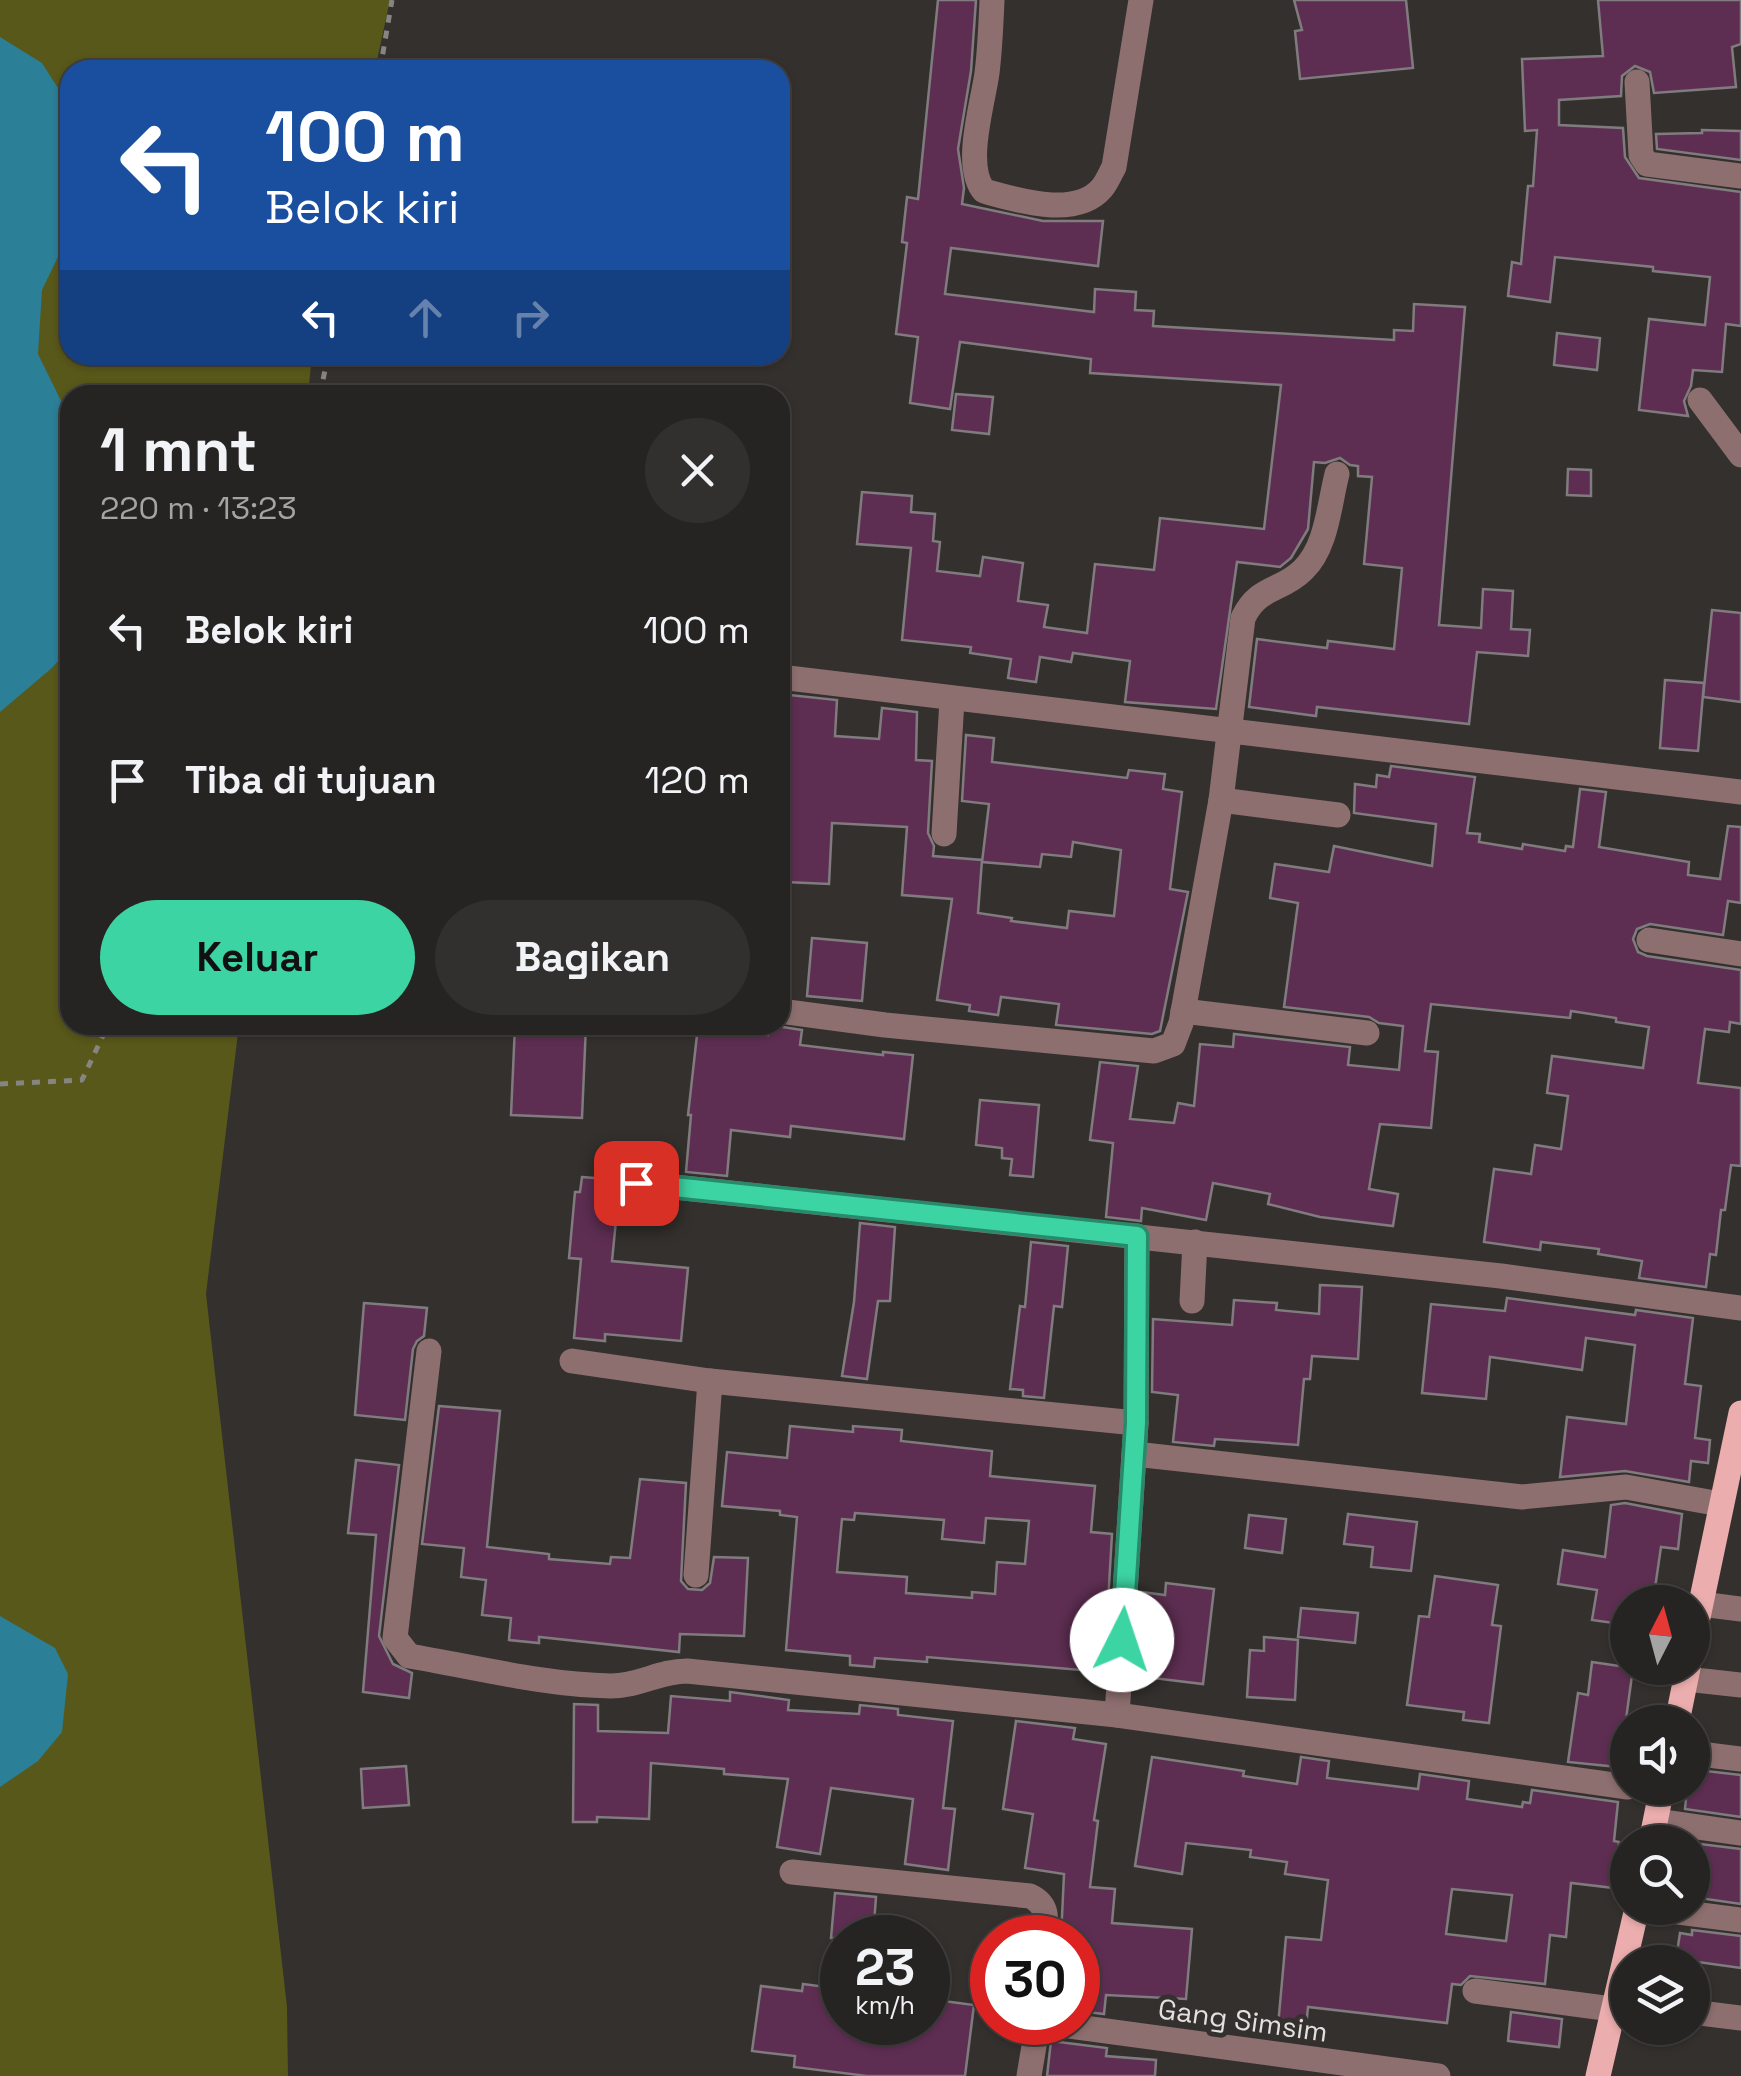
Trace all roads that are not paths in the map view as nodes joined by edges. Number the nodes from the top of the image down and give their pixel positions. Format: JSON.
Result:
{"nodes":[{"id":1,"x":992,"y":0,"type":"edge"},
{"id":2,"x":1141,"y":0,"type":"edge"},
{"id":3,"x":1637,"y":82,"type":"dead end"},
{"id":4,"x":1741,"y":176,"type":"edge"},
{"id":5,"x":1700,"y":400,"type":"dead end"},
{"id":6,"x":1741,"y":455,"type":"edge"},
{"id":7,"x":1337,"y":474,"type":"dead end"},
{"id":8,"x":790,"y":679,"type":"edge"},
{"id":9,"x":952,"y":700,"type":"junction"},
{"id":10,"x":1228,"y":730,"type":"junction"},
{"id":11,"x":1741,"y":792,"type":"edge"},
{"id":12,"x":1220,"y":800,"type":"junction"},
{"id":13,"x":1338,"y":816,"type":"dead end"},
{"id":14,"x":944,"y":834,"type":"dead end"},
{"id":15,"x":1648,"y":940,"type":"dead end"},
{"id":16,"x":1741,"y":954,"type":"edge"},
{"id":17,"x":790,"y":1011,"type":"edge"},
{"id":18,"x":1183,"y":1011,"type":"junction"},
{"id":19,"x":1367,"y":1033,"type":"dead end"},
{"id":20,"x":636,"y":1183,"type":"dead end"},
{"id":21,"x":1137,"y":1236,"type":"junction"},
{"id":22,"x":1196,"y":1242,"type":"junction"},
{"id":23,"x":1192,"y":1301,"type":"dead end"},
{"id":24,"x":1741,"y":1308,"type":"edge"},
{"id":25,"x":429,"y":1351,"type":"dead end"},
{"id":26,"x":572,"y":1361,"type":"dead end"},
{"id":27,"x":710,"y":1381,"type":"junction"},
{"id":28,"x":1136,"y":1423,"type":"junction"},
{"id":29,"x":1740,"y":1425,"type":"edge"},
{"id":30,"x":1135,"y":1454,"type":"junction"},
{"id":31,"x":1720,"y":1504,"type":"junction"},
{"id":32,"x":696,"y":1574,"type":"dead end"},
{"id":33,"x":1704,"y":1585,"type":"edge"},
{"id":34,"x":1710,"y":1605,"type":"edge"},
{"id":35,"x":1741,"y":1609,"type":"edge"},
{"id":36,"x":1710,"y":1679,"type":"edge"},
{"id":37,"x":1741,"y":1686,"type":"edge"},
{"id":38,"x":1117,"y":1715,"type":"junction"},
{"id":39,"x":1710,"y":1755,"type":"edge"},
{"id":40,"x":1741,"y":1759,"type":"edge"},
{"id":41,"x":1610,"y":1784,"type":"edge"},
{"id":42,"x":1710,"y":1833,"type":"edge"},
{"id":43,"x":1741,"y":1833,"type":"edge"},
{"id":44,"x":792,"y":1872,"type":"dead end"},
{"id":45,"x":1046,"y":1915,"type":"edge"},
{"id":46,"x":1710,"y":1916,"type":"edge"},
{"id":47,"x":1741,"y":1920,"type":"edge"},
{"id":48,"x":1475,"y":1991,"type":"dead end"},
{"id":49,"x":1610,"y":2004,"type":"edge"},
{"id":50,"x":1710,"y":2014,"type":"edge"},
{"id":51,"x":1741,"y":2018,"type":"edge"},
{"id":52,"x":1100,"y":2030,"type":"edge"},
{"id":53,"x":1610,"y":2033,"type":"edge"},
{"id":54,"x":1035,"y":2045,"type":"edge"},
{"id":55,"x":1029,"y":2076,"type":"edge"},
{"id":56,"x":1438,"y":2076,"type":"edge"},
{"id":57,"x":1598,"y":2076,"type":"edge"}],
"edges":[{"from":1,"to":2,"type":"street"},
{"from":3,"to":4,"type":"street"},
{"from":5,"to":6,"type":"street"},
{"from":7,"to":10,"type":"street"},
{"from":8,"to":9,"type":"street"},
{"from":9,"to":10,"type":"street"},
{"from":9,"to":14,"type":"street"},
{"from":10,"to":11,"type":"street"},
{"from":10,"to":12,"type":"street"},
{"from":12,"to":13,"type":"street"},
{"from":12,"to":18,"type":"street"},
{"from":15,"to":16,"type":"street"},
{"from":17,"to":18,"type":"street"},
{"from":18,"to":19,"type":"street"},
{"from":20,"to":21,"type":"street"},
{"from":21,"to":22,"type":"street"},
{"from":21,"to":28,"type":"street"},
{"from":22,"to":23,"type":"street"},
{"from":22,"to":24,"type":"street"},
{"from":25,"to":38,"type":"street"},
{"from":26,"to":27,"type":"street"},
{"from":27,"to":28,"type":"street"},
{"from":27,"to":32,"type":"street"},
{"from":28,"to":30,"type":"street"},
{"from":29,"to":31,"type":"main road"},
{"from":30,"to":31,"type":"street"},
{"from":30,"to":38,"type":"street"},
{"from":31,"to":33,"type":"main road"},
{"from":34,"to":35,"type":"street"},
{"from":36,"to":37,"type":"street"},
{"from":38,"to":41,"type":"street"},
{"from":39,"to":40,"type":"street"},
{"from":42,"to":43,"type":"street"},
{"from":44,"to":45,"type":"street"},
{"from":46,"to":47,"type":"street"},
{"from":48,"to":49,"type":"street"},
{"from":50,"to":51,"type":"street"},
{"from":52,"to":56,"type":"street","name":"Gang Simsim"},
{"from":53,"to":57,"type":"main road"},
{"from":54,"to":55,"type":"street"}]}
